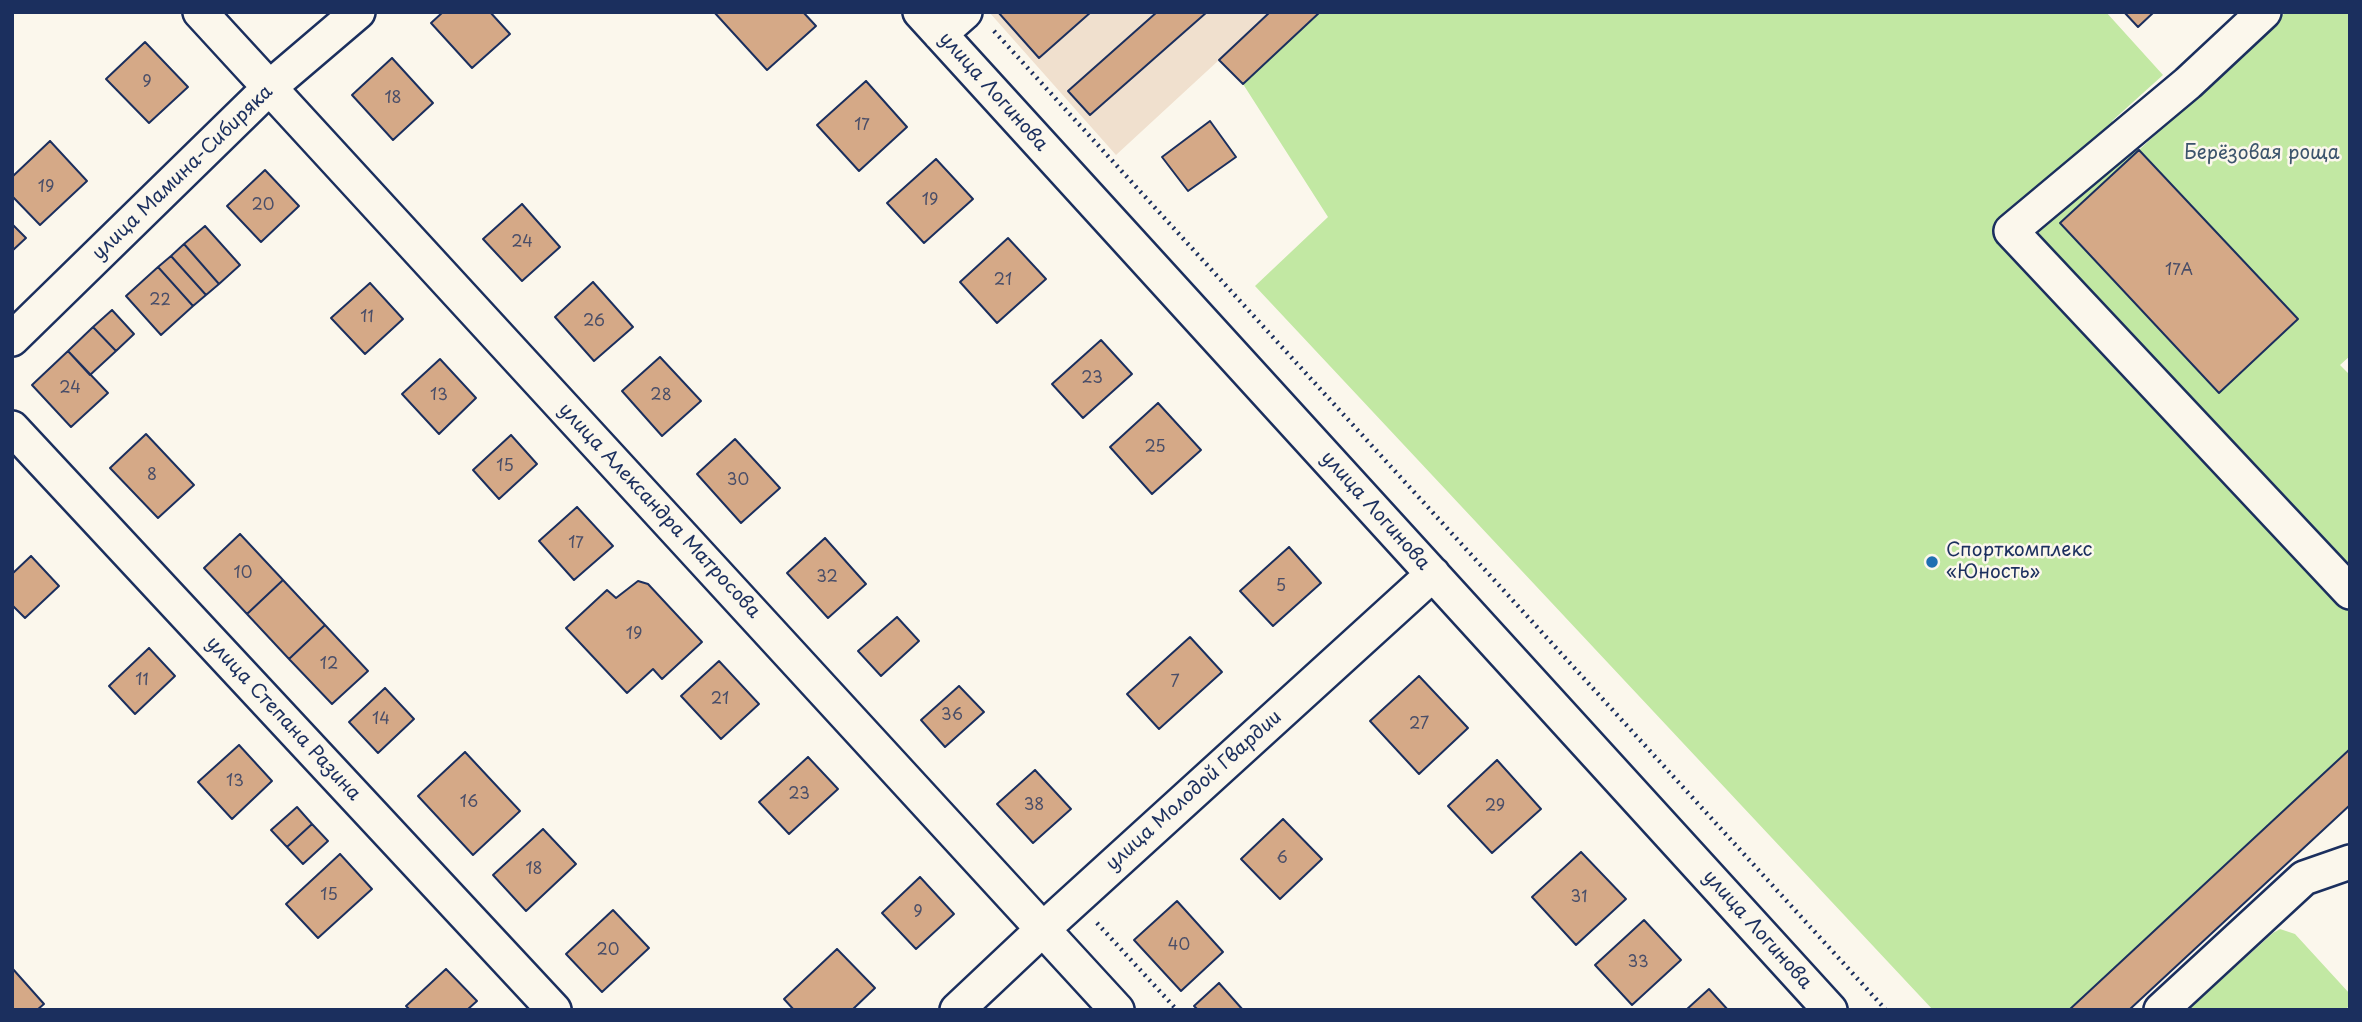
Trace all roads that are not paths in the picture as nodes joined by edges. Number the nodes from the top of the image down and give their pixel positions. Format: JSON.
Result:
{"nodes":[{"id":1,"x":201,"y":12,"type":"edge"},
{"id":2,"x":358,"y":12,"type":"edge"},
{"id":3,"x":2264,"y":12,"type":"edge"},
{"id":4,"x":975,"y":17,"type":"edge"},
{"id":5,"x":930,"y":23,"type":"edge"},
{"id":6,"x":270,"y":87,"type":"junction"},
{"id":7,"x":12,"y":339,"type":"edge"},
{"id":8,"x":12,"y":428,"type":"edge"},
{"id":9,"x":1433,"y":574,"type":"junction"},
{"id":10,"x":2350,"y":592,"type":"edge"},
{"id":11,"x":2350,"y":862,"type":"edge"},
{"id":12,"x":1043,"y":929,"type":"junction"},
{"id":13,"x":554,"y":1010,"type":"edge"},
{"id":14,"x":957,"y":1010,"type":"edge"},
{"id":15,"x":1117,"y":1010,"type":"edge"},
{"id":16,"x":1830,"y":1010,"type":"edge"},
{"id":17,"x":2161,"y":1010,"type":"edge"}],
"edges":[{"from":1,"to":6,"type":"street","name":"улица Александра Матросова"},
{"from":2,"to":6,"type":"street","name":"улица Мамина-Сибиряка"},
{"from":3,"to":10,"type":"street"},
{"from":4,"to":5,"type":"street"},
{"from":5,"to":9,"type":"street","name":"улица Логинова"},
{"from":6,"to":7,"type":"street","name":"улица Мамина-Сибиряка"},
{"from":6,"to":12,"type":"street","name":"улица Александра Матросова"},
{"from":8,"to":13,"type":"street","name":"улица Степана Разина"},
{"from":9,"to":12,"type":"street","name":"улица Молодой Гвардии"},
{"from":9,"to":16,"type":"street","name":"улица Логинова"},
{"from":11,"to":17,"type":"street"},
{"from":12,"to":14,"type":"street","name":"улица Молодой Гвардии"},
{"from":12,"to":15,"type":"street","name":"улица Александра Матросова"}]}
